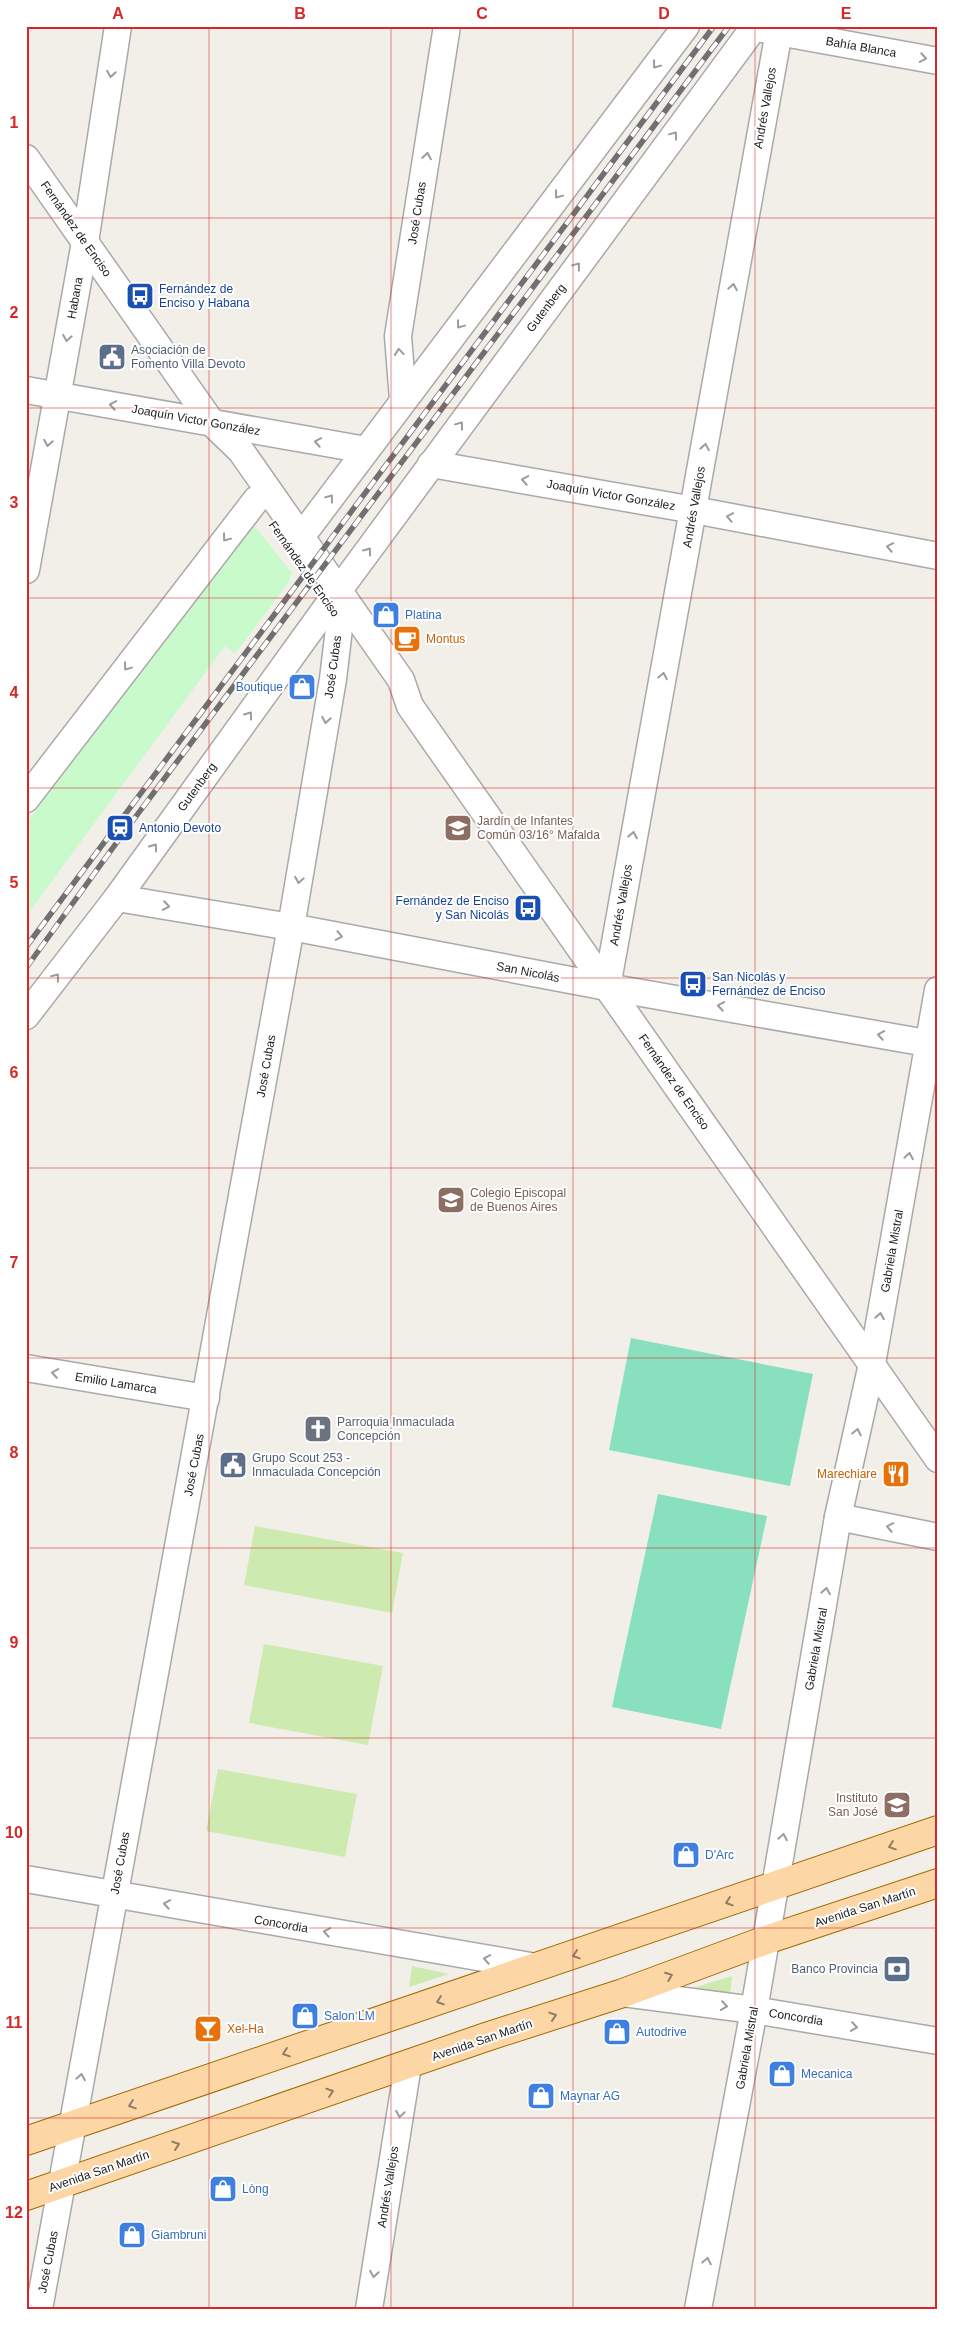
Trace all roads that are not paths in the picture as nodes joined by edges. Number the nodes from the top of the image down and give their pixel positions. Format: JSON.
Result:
{"nodes":[{"id":1,"x":118,"y":26,"type":"edge"},
{"id":2,"x":448,"y":26,"type":"edge"},
{"id":3,"x":686,"y":26,"type":"edge"},
{"id":4,"x":767,"y":28,"type":"edge"},
{"id":5,"x":938,"y":61,"type":"edge"},
{"id":6,"x":26,"y":158,"type":"edge"},
{"id":7,"x":85,"y":242,"type":"junction"},
{"id":8,"x":26,"y":390,"type":"edge"},
{"id":9,"x":57,"y":395,"type":"junction"},
{"id":10,"x":403,"y":400,"type":"junction"},
{"id":11,"x":212,"y":422,"type":"junction"},
{"id":12,"x":366,"y":450,"type":"junction"},
{"id":13,"x":431,"y":464,"type":"junction"},
{"id":14,"x":256,"y":500,"type":"junction"},
{"id":15,"x":694,"y":510,"type":"junction"},
{"id":16,"x":301,"y":537,"type":"junction"},
{"id":17,"x":938,"y":556,"type":"edge"},
{"id":18,"x":26,"y":570,"type":"edge"},
{"id":19,"x":336,"y":605,"type":"junction"},
{"id":20,"x":26,"y":799,"type":"edge"},
{"id":21,"x":118,"y":898,"type":"junction"},
{"id":22,"x":291,"y":927,"type":"junction"},
{"id":23,"x":607,"y":987,"type":"junction"},
{"id":24,"x":938,"y":990,"type":"edge"},
{"id":25,"x":26,"y":1016,"type":"edge"},
{"id":26,"x":933,"y":1044,"type":"edge"},
{"id":27,"x":872,"y":1364,"type":"junction"},
{"id":28,"x":26,"y":1368,"type":"edge"},
{"id":29,"x":206,"y":1398,"type":"junction"},
{"id":30,"x":938,"y":1458,"type":"edge"},
{"id":31,"x":838,"y":1517,"type":"junction"},
{"id":32,"x":938,"y":1537,"type":"edge"},
{"id":33,"x":938,"y":1830,"type":"edge"},
{"id":34,"x":26,"y":1879,"type":"edge"},
{"id":35,"x":938,"y":1883,"type":"edge"},
{"id":36,"x":775,"y":1886,"type":"junction"},
{"id":37,"x":114,"y":1895,"type":"junction"},
{"id":38,"x":766,"y":1940,"type":"junction"},
{"id":39,"x":536,"y":1968,"type":"junction"},
{"id":40,"x":623,"y":1993,"type":"junction"},
{"id":41,"x":754,"y":2010,"type":"junction"},
{"id":42,"x":938,"y":2041,"type":"edge"},
{"id":43,"x":408,"y":2065,"type":"junction"},
{"id":44,"x":72,"y":2125,"type":"junction"},
{"id":45,"x":26,"y":2141,"type":"edge"},
{"id":46,"x":64,"y":2183,"type":"junction"},
{"id":47,"x":26,"y":2196,"type":"edge"},
{"id":48,"x":39,"y":2309,"type":"edge"},
{"id":49,"x":369,"y":2309,"type":"edge"},
{"id":50,"x":698,"y":2309,"type":"edge"}],
"edges":[{"from":1,"to":7,"type":"street","name":"Habana","one_way":true},
{"from":10,"to":2,"type":"street","name":"José Cubas","one_way":true},
{"from":3,"to":10,"type":"street","one_way":true},
{"from":4,"to":5,"type":"street","name":"Bahía Blanca","one_way":true},
{"from":13,"to":4,"type":"street","name":"Gutenberg","one_way":true},
{"from":15,"to":4,"type":"street","name":"Andrés Vallejos","one_way":true},
{"from":6,"to":7,"type":"street","name":"Fernández de Enciso"},
{"from":7,"to":9,"type":"street","name":"Habana","one_way":true},
{"from":7,"to":11,"type":"street","name":"Fernández de Enciso"},
{"from":8,"to":9,"type":"street","name":"Joaquín Victor González"},
{"from":11,"to":9,"type":"street","name":"Joaquín Victor González","one_way":true},
{"from":9,"to":18,"type":"street","name":"Habana","one_way":true},
{"from":10,"to":12,"type":"street"},
{"from":12,"to":11,"type":"street","name":"Joaquín Victor González","one_way":true},
{"from":11,"to":14,"type":"street","name":"Fernández de Enciso"},
{"from":11,"to":16,"type":"street","name":"Fernández de Enciso"},
{"from":16,"to":12,"type":"street","one_way":true},
{"from":15,"to":13,"type":"street","name":"Joaquín Victor González","one_way":true},
{"from":19,"to":13,"type":"street","name":"Gutenberg","one_way":true},
{"from":14,"to":19,"type":"street","name":"Fernández de Enciso"},
{"from":14,"to":20,"type":"street","one_way":true},
{"from":17,"to":15,"type":"street","name":"Joaquín Victor González","one_way":true},
{"from":23,"to":15,"type":"street","name":"Andrés Vallejos","one_way":true},
{"from":16,"to":19,"type":"street","name":"Fernández de Enciso"},
{"from":21,"to":19,"type":"street","name":"Gutenberg","one_way":true},
{"from":19,"to":22,"type":"street","name":"José Cubas","one_way":true},
{"from":19,"to":23,"type":"street","name":"Fernández de Enciso"},
{"from":21,"to":22,"type":"street","name":"San Nicolás","one_way":true},
{"from":25,"to":21,"type":"street","name":"Gutenberg","one_way":true},
{"from":22,"to":23,"type":"street","name":"San Nicolás","one_way":true},
{"from":22,"to":29,"type":"street","name":"José Cubas"},
{"from":26,"to":23,"type":"street","name":"San Nicolás","one_way":true},
{"from":23,"to":27,"type":"street","name":"Fernández de Enciso"},
{"from":24,"to":26,"type":"street","name":"Gabriela Mistral"},
{"from":27,"to":26,"type":"street","name":"Gabriela Mistral","one_way":true},
{"from":27,"to":30,"type":"street","name":"Fernández de Enciso"},
{"from":31,"to":27,"type":"street","name":"Gabriela Mistral","one_way":true},
{"from":29,"to":28,"type":"street","name":"Emilio Lamarca","one_way":true},
{"from":29,"to":37,"type":"street","name":"José Cubas"},
{"from":32,"to":31,"type":"street","one_way":true},
{"from":36,"to":31,"type":"street","name":"Gabriela Mistral","one_way":true},
{"from":33,"to":36,"type":"main road","one_way":true},
{"from":34,"to":37,"type":"street","name":"Concordia"},
{"from":35,"to":38,"type":"main road","name":"Avenida San Martín"},
{"from":36,"to":38,"type":"street","name":"Gabriela Mistral"},
{"from":36,"to":39,"type":"main road","one_way":true},
{"from":39,"to":37,"type":"street","name":"Concordia","one_way":true},
{"from":44,"to":37,"type":"street","name":"José Cubas","one_way":true},
{"from":40,"to":38,"type":"main road","name":"Avenida San Martín","one_way":true},
{"from":38,"to":41,"type":"street","name":"Gabriela Mistral"},
{"from":39,"to":44,"type":"main road","one_way":true},
{"from":40,"to":41,"type":"street","name":"Concordia","one_way":true},
{"from":43,"to":40,"type":"main road","name":"Avenida San Martín","one_way":true},
{"from":41,"to":42,"type":"street","name":"Concordia","one_way":true},
{"from":50,"to":41,"type":"street","name":"Gabriela Mistral","one_way":true},
{"from":46,"to":43,"type":"main road","name":"Avenida San Martín","one_way":true},
{"from":43,"to":49,"type":"street","name":"Andrés Vallejos","one_way":true},
{"from":44,"to":45,"type":"main road"},
{"from":44,"to":46,"type":"street","name":"José Cubas"},
{"from":46,"to":47,"type":"main road","name":"Avenida San Martín"},
{"from":46,"to":48,"type":"street","name":"José Cubas"}]}
